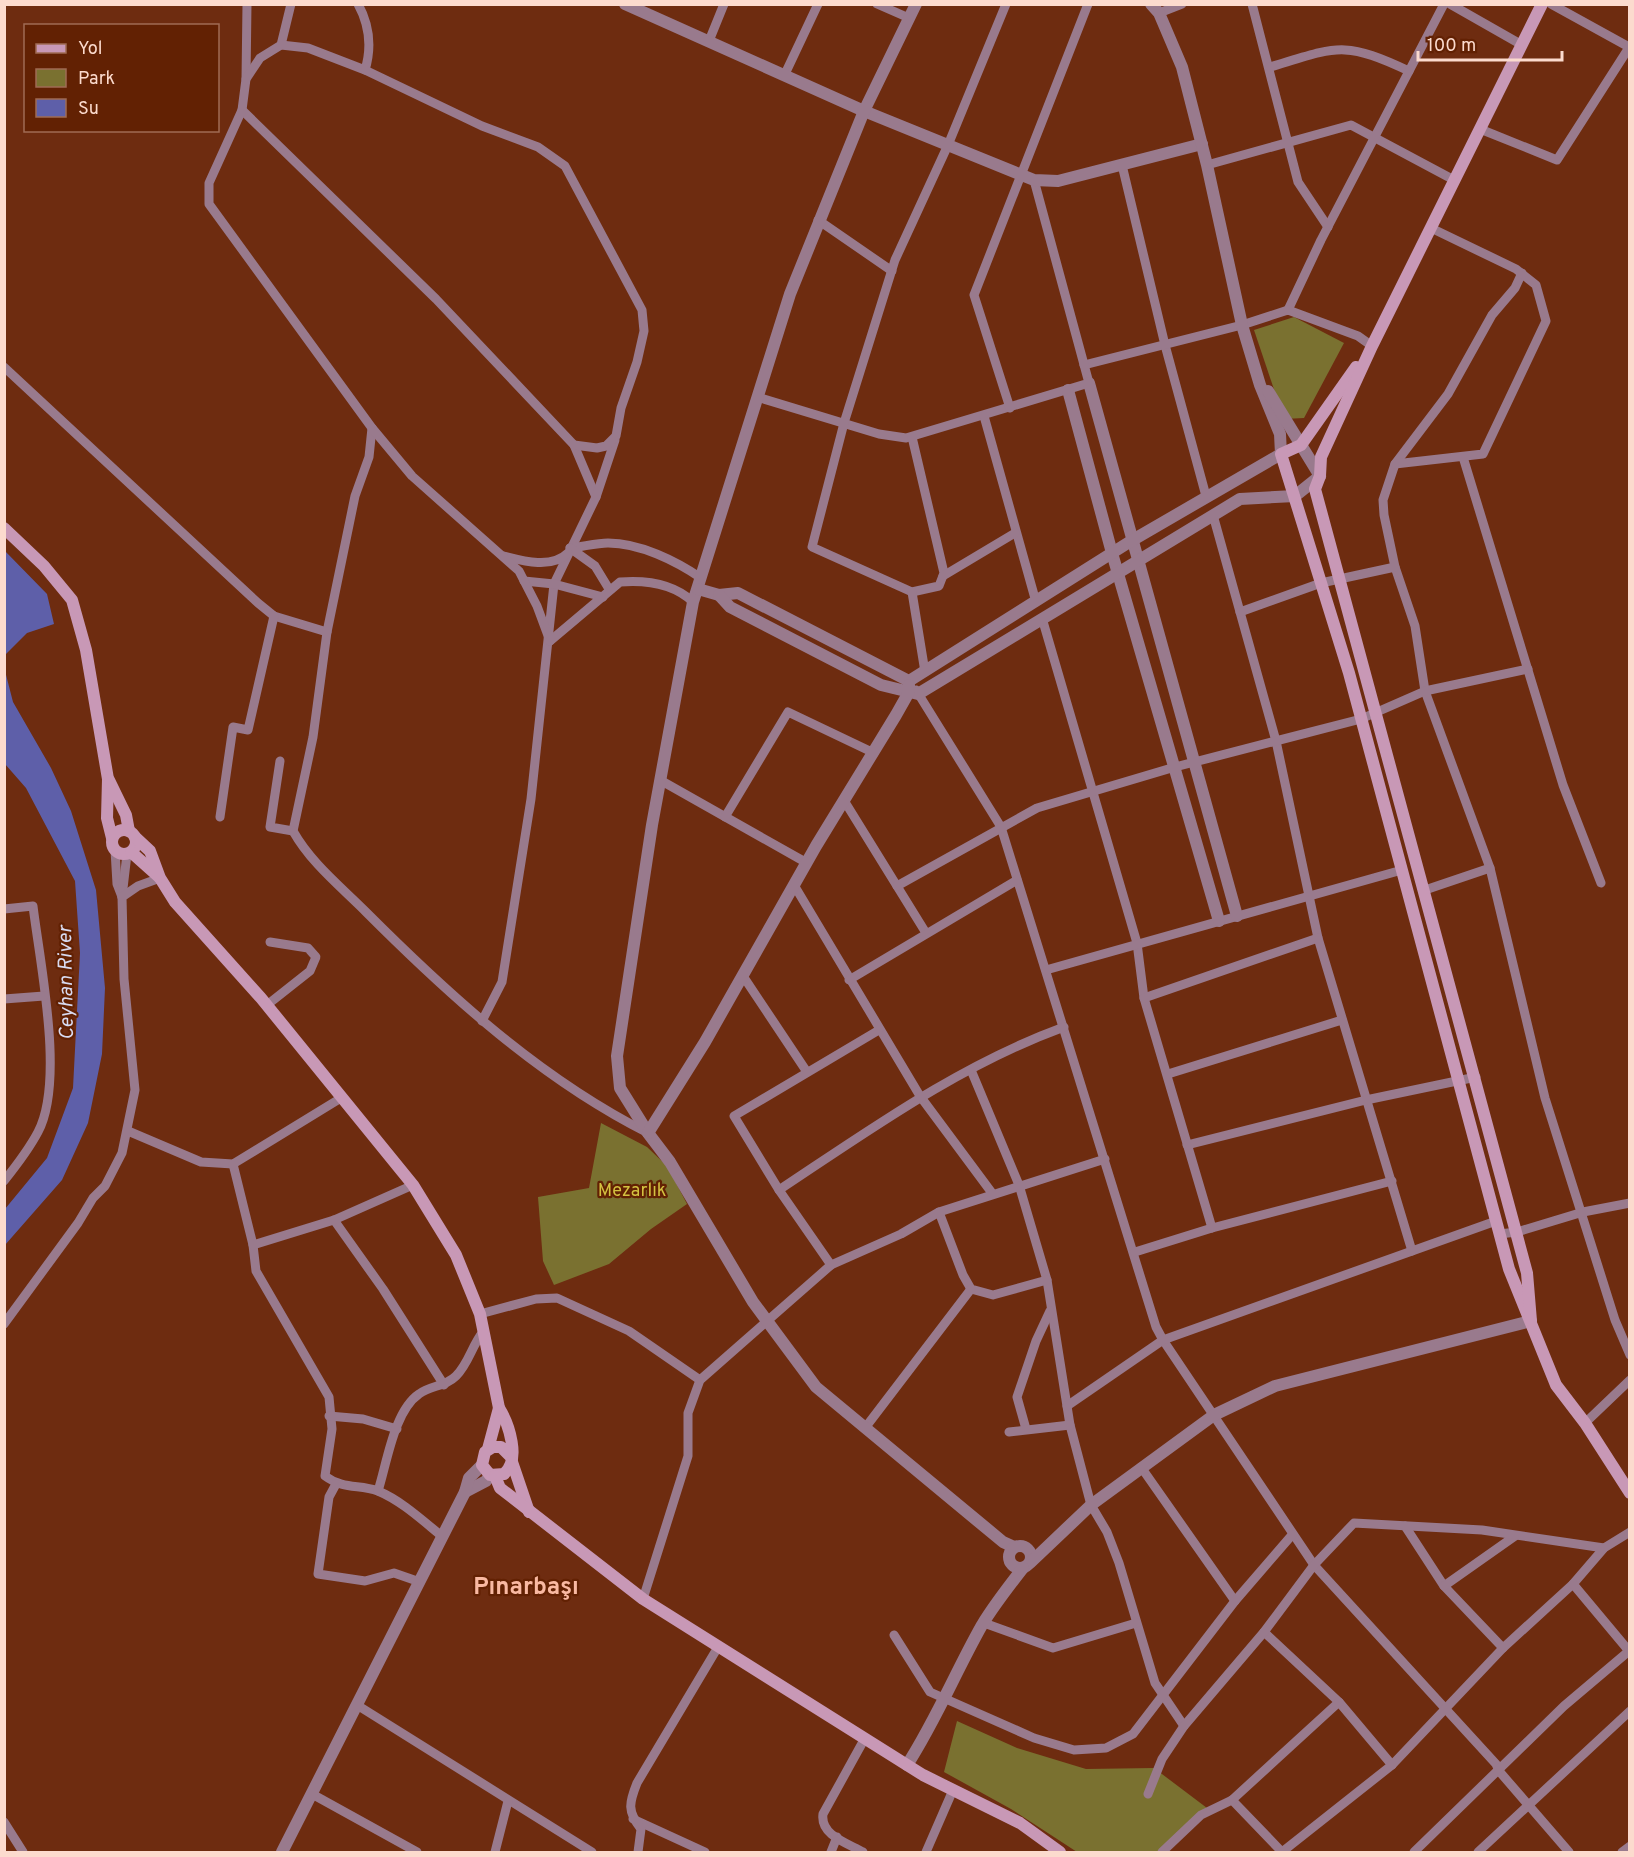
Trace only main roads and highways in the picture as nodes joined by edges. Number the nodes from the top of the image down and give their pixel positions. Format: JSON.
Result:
{"nodes":[{"id":1,"x":1542,"y":4,"type":"edge"},
{"id":2,"x":1372,"y":346,"type":"junction"},
{"id":3,"x":4,"y":528,"type":"edge"},
{"id":4,"x":108,"y":779,"type":"junction"},
{"id":5,"x":132,"y":834,"type":"junction"},
{"id":6,"x":121,"y":848,"type":"junction"},
{"id":7,"x":160,"y":878,"type":"junction"},
{"id":8,"x":1531,"y":1321,"type":"junction"},
{"id":9,"x":499,"y":1408,"type":"junction"},
{"id":10,"x":488,"y":1449,"type":"junction"},
{"id":11,"x":511,"y":1459,"type":"junction"},
{"id":12,"x":489,"y":1472,"type":"junction"},
{"id":13,"x":1629,"y":1493,"type":"edge"},
{"id":14,"x":530,"y":1513,"type":"junction"},
{"id":15,"x":1060,"y":1852,"type":"edge"}],
"edges":[{"from":1,"to":2,"type":"main road"},
{"from":2,"to":8,"type":"main road"},
{"from":2,"to":8,"type":"main road"},
{"from":3,"to":4,"type":"main road"},
{"from":4,"to":5,"type":"main road"},
{"from":4,"to":6,"type":"main road"},
{"from":5,"to":6,"type":"main road"},
{"from":5,"to":6,"type":"main road"},
{"from":5,"to":7,"type":"main road"},
{"from":6,"to":7,"type":"main road"},
{"from":7,"to":9,"type":"main road"},
{"from":8,"to":13,"type":"main road"},
{"from":9,"to":10,"type":"main road"},
{"from":9,"to":11,"type":"main road"},
{"from":10,"to":11,"type":"main road"},
{"from":10,"to":12,"type":"main road"},
{"from":11,"to":12,"type":"main road"},
{"from":11,"to":14,"type":"main road"},
{"from":12,"to":14,"type":"main road"},
{"from":14,"to":15,"type":"main road"}]}
